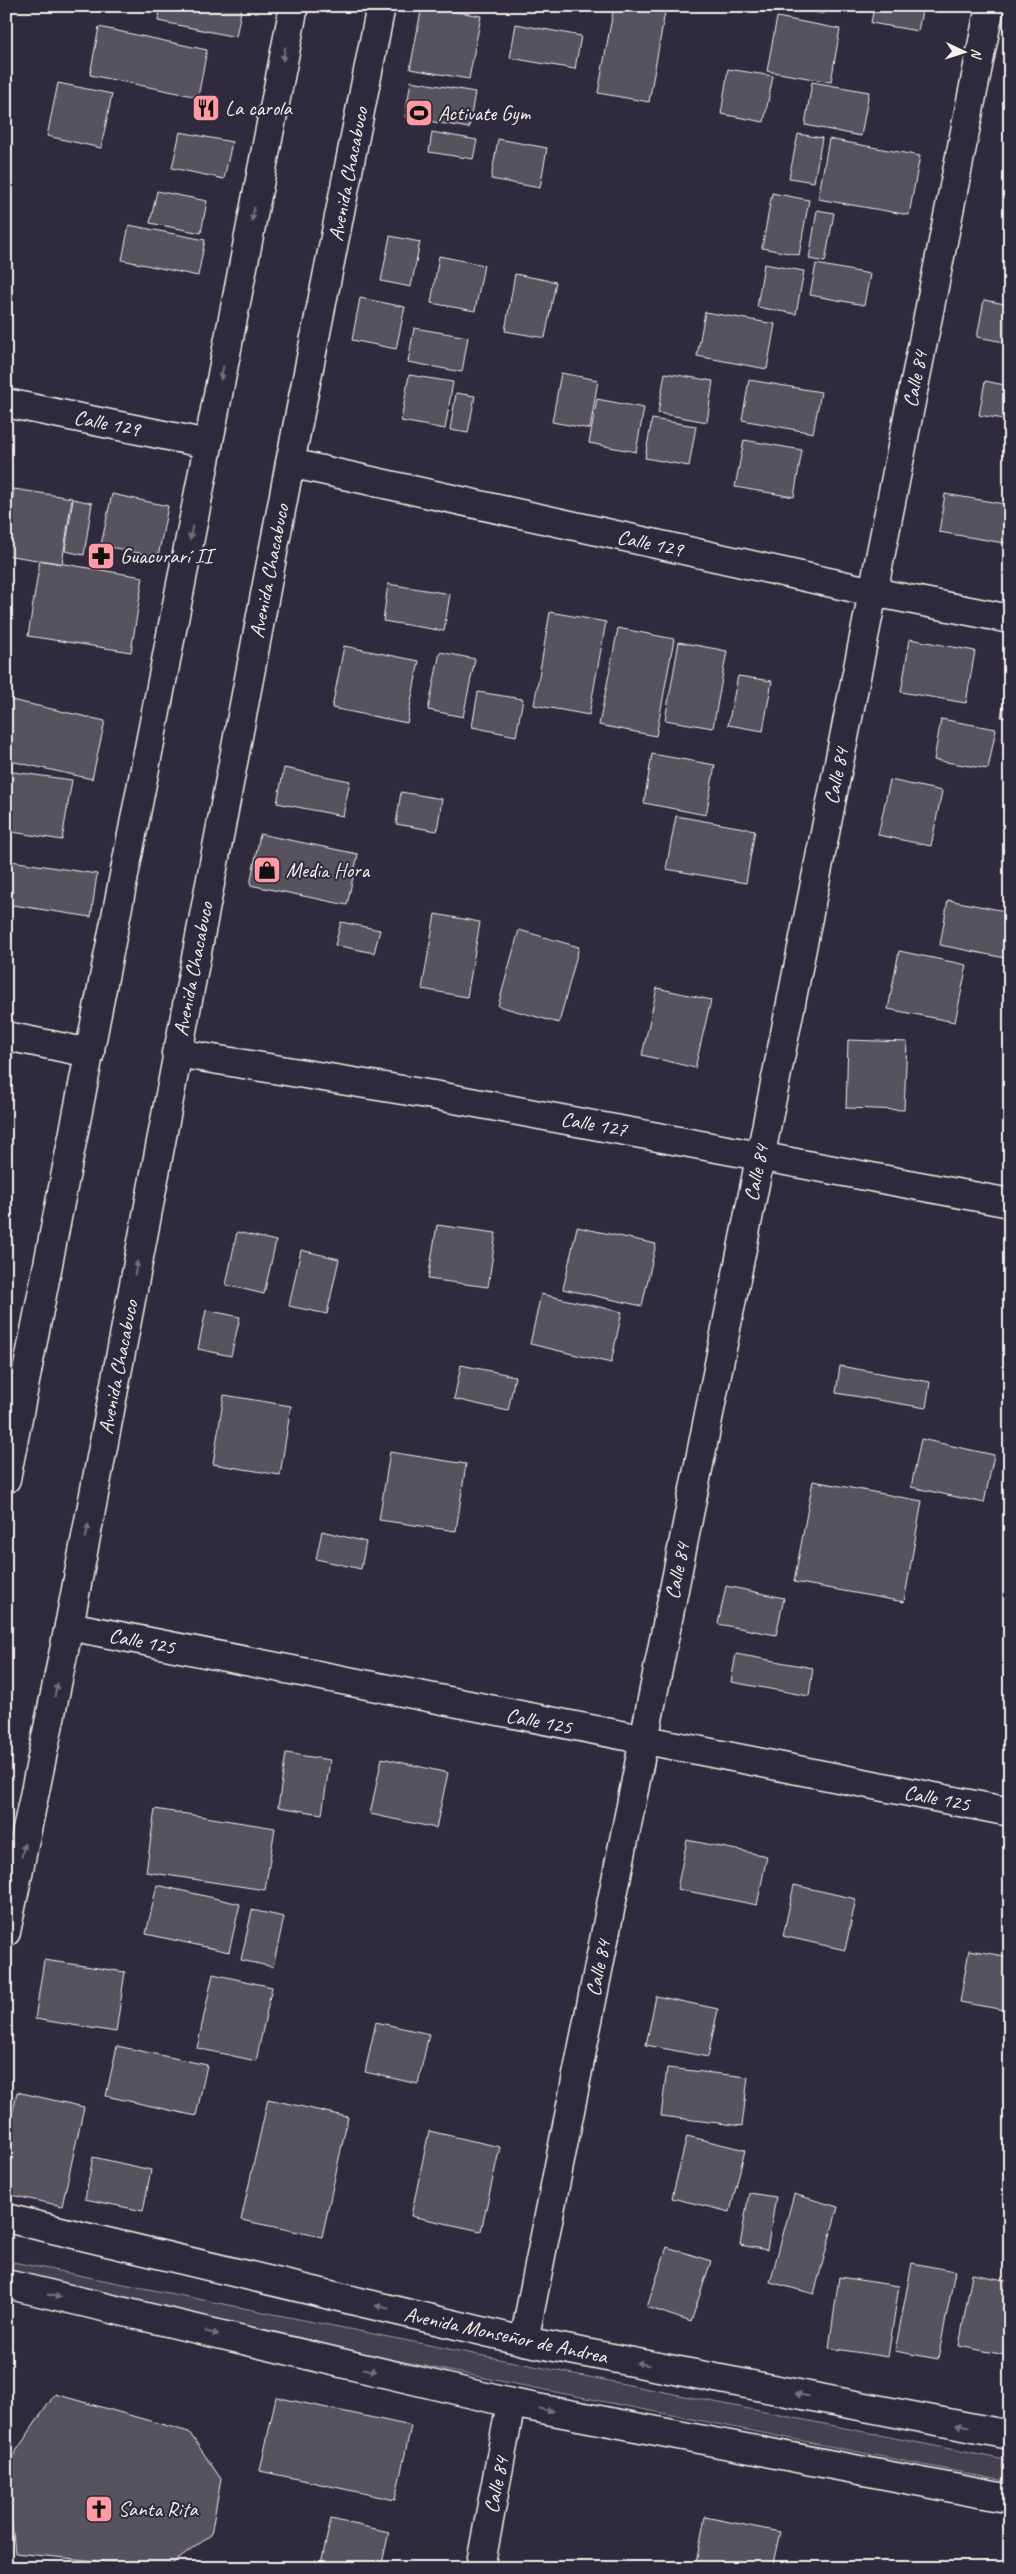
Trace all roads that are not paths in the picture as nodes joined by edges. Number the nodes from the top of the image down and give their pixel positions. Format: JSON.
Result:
{"nodes":[{"id":1,"x":294,"y":6,"type":"edge"},
{"id":2,"x":381,"y":6,"type":"edge"},
{"id":3,"x":990,"y":6,"type":"edge"},
{"id":4,"x":6,"y":403,"type":"edge"},
{"id":5,"x":208,"y":444,"type":"junction"},
{"id":6,"x":290,"y":463,"type":"junction"},
{"id":7,"x":873,"y":592,"type":"junction"},
{"id":8,"x":1010,"y":619,"type":"edge"},
{"id":9,"x":6,"y":1036,"type":"edge"},
{"id":10,"x":90,"y":1053,"type":"junction"},
{"id":11,"x":176,"y":1053,"type":"junction"},
{"id":12,"x":760,"y":1155,"type":"junction"},
{"id":13,"x":1010,"y":1203,"type":"edge"},
{"id":14,"x":6,"y":1479,"type":"edge"},
{"id":15,"x":69,"y":1626,"type":"junction"},
{"id":16,"x":643,"y":1741,"type":"junction"},
{"id":17,"x":1010,"y":1812,"type":"edge"},
{"id":18,"x":6,"y":1932,"type":"edge"},
{"id":19,"x":6,"y":2218,"type":"edge"},
{"id":20,"x":6,"y":2284,"type":"edge"},
{"id":21,"x":524,"y":2341,"type":"junction"},
{"id":22,"x":511,"y":2403,"type":"junction"},
{"id":23,"x":1010,"y":2435,"type":"edge"},
{"id":24,"x":1010,"y":2500,"type":"edge"},
{"id":25,"x":480,"y":2568,"type":"edge"}],
"edges":[{"from":1,"to":5,"type":"main road","one_way":true},
{"from":2,"to":6,"type":"main road","name":"Avenida Chacabuco"},
{"from":3,"to":7,"type":"main road","name":"Calle 84"},
{"from":4,"to":5,"type":"main road","name":"Calle 129"},
{"from":5,"to":10,"type":"main road","one_way":true},
{"from":6,"to":7,"type":"main road","name":"Calle 129"},
{"from":6,"to":11,"type":"main road","name":"Avenida Chacabuco"},
{"from":7,"to":8,"type":"main road","name":"Calle 129"},
{"from":7,"to":12,"type":"main road","name":"Calle 84"},
{"from":9,"to":10,"type":"main road"},
{"from":10,"to":14,"type":"main road"},
{"from":11,"to":12,"type":"main road","name":"Calle 127"},
{"from":15,"to":11,"type":"main road","name":"Avenida Chacabuco","one_way":true},
{"from":12,"to":13,"type":"main road","name":"Calle 127"},
{"from":12,"to":16,"type":"main road","name":"Calle 84"},
{"from":15,"to":16,"type":"main road","name":"Calle 125"},
{"from":18,"to":15,"type":"main road","name":"Avenida Chacabuco","one_way":true},
{"from":16,"to":17,"type":"main road","name":"Calle 125"},
{"from":16,"to":21,"type":"main road","name":"Calle 84"},
{"from":21,"to":19,"type":"main road","name":"Avenida Monseñor de Andrea","one_way":true},
{"from":20,"to":22,"type":"main road","one_way":true},
{"from":23,"to":21,"type":"main road","name":"Avenida Monseñor de Andrea","one_way":true},
{"from":22,"to":24,"type":"main road","one_way":true},
{"from":22,"to":25,"type":"main road","name":"Calle 84"}]}
